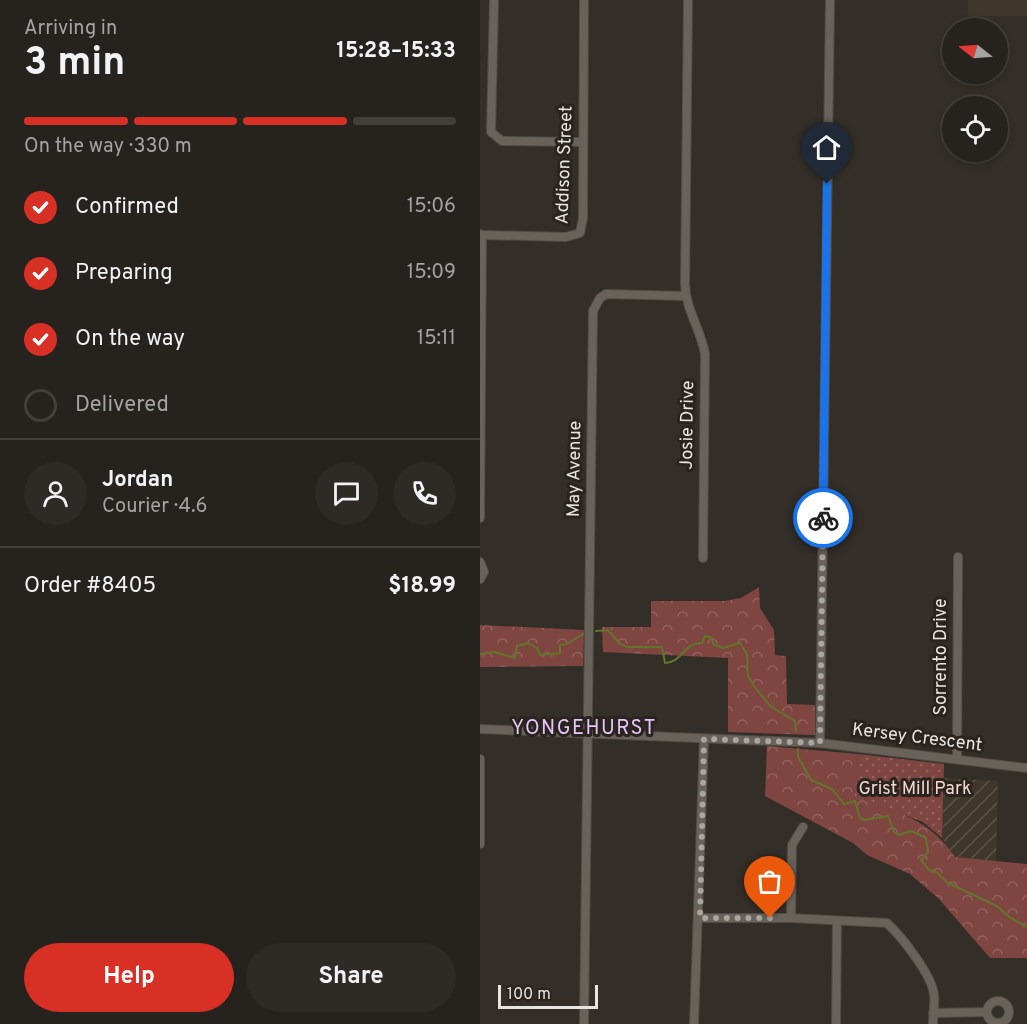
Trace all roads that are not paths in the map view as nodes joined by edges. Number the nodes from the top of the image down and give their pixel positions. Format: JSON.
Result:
{"nodes":[{"id":1,"x":494,"y":0,"type":"edge"},
{"id":2,"x":584,"y":0,"type":"edge"},
{"id":3,"x":688,"y":0,"type":"edge"},
{"id":4,"x":830,"y":0,"type":"edge"},
{"id":5,"x":582,"y":141,"type":"junction"},
{"id":6,"x":481,"y":235,"type":"edge"},
{"id":7,"x":685,"y":296,"type":"junction"},
{"id":8,"x":480,"y":518,"type":"edge"},
{"id":9,"x":958,"y":556,"type":"dead end"},
{"id":10,"x":703,"y":558,"type":"dead end"},
{"id":11,"x":480,"y":562,"type":"edge"},
{"id":12,"x":480,"y":579,"type":"edge"},
{"id":13,"x":480,"y":729,"type":"edge"},
{"id":14,"x":587,"y":732,"type":"junction"},
{"id":15,"x":704,"y":739,"type":"junction"},
{"id":16,"x":820,"y":743,"type":"junction"},
{"id":17,"x":957,"y":758,"type":"junction"},
{"id":18,"x":480,"y":759,"type":"edge"},
{"id":19,"x":1027,"y":768,"type":"edge"},
{"id":20,"x":480,"y":818,"type":"edge"},
{"id":21,"x":803,"y":827,"type":"dead end"},
{"id":22,"x":480,"y":844,"type":"edge"},
{"id":23,"x":700,"y":918,"type":"junction"},
{"id":24,"x":791,"y":918,"type":"junction"},
{"id":25,"x":837,"y":921,"type":"junction"},
{"id":26,"x":987,"y":1012,"type":"dead end"},
{"id":27,"x":933,"y":1013,"type":"junction"},
{"id":28,"x":584,"y":1024,"type":"edge"},
{"id":29,"x":694,"y":1024,"type":"edge"},
{"id":30,"x":836,"y":1024,"type":"edge"},
{"id":31,"x":933,"y":1024,"type":"edge"}],
"edges":[{"from":1,"to":5,"type":"street"},
{"from":2,"to":5,"type":"street","name":"Addison Street"},
{"from":3,"to":7,"type":"street"},
{"from":4,"to":16,"type":"street"},
{"from":5,"to":6,"type":"street","name":"Addison Street"},
{"from":6,"to":8,"type":"street"},
{"from":7,"to":10,"type":"street","name":"Josie Drive"},
{"from":7,"to":14,"type":"street","name":"May Avenue"},
{"from":9,"to":17,"type":"street","name":"Sorrento Drive"},
{"from":11,"to":12,"type":"street"},
{"from":13,"to":14,"type":"street","name":"Kersey Crescent"},
{"from":14,"to":15,"type":"street","name":"Kersey Crescent"},
{"from":14,"to":28,"type":"street","name":"May Avenue"},
{"from":15,"to":16,"type":"street","name":"Kersey Crescent"},
{"from":15,"to":23,"type":"street"},
{"from":16,"to":17,"type":"street","name":"Kersey Crescent"},
{"from":17,"to":19,"type":"street","name":"Kersey Crescent"},
{"from":18,"to":20,"type":"street"},
{"from":20,"to":22,"type":"street"},
{"from":21,"to":24,"type":"street"},
{"from":23,"to":24,"type":"street"},
{"from":23,"to":29,"type":"street"},
{"from":24,"to":25,"type":"street"},
{"from":25,"to":27,"type":"street"},
{"from":25,"to":30,"type":"street"},
{"from":26,"to":27,"type":"street"},
{"from":27,"to":31,"type":"street"}]}
